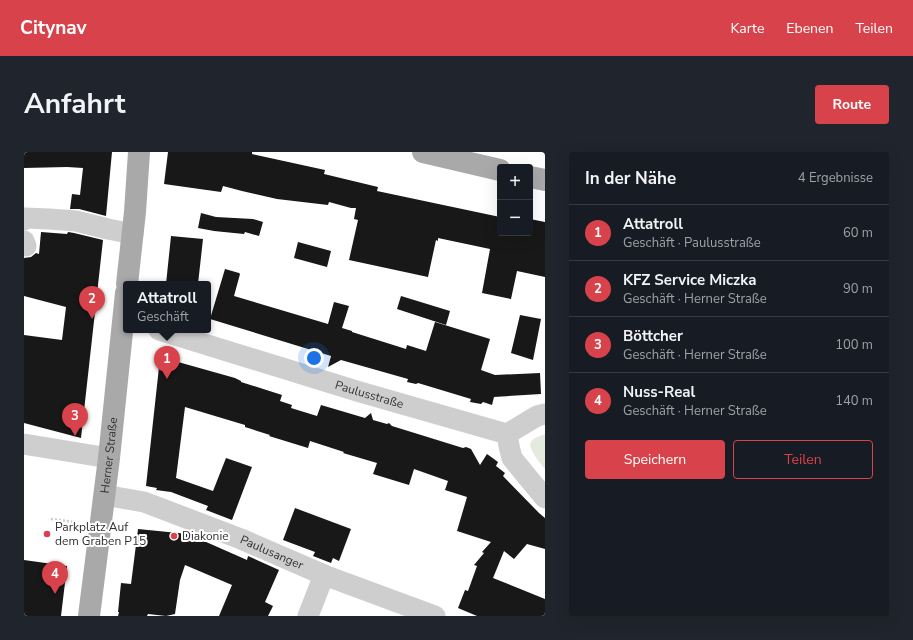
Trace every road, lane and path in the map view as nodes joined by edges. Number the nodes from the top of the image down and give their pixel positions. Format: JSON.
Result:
{"nodes":[{"id":1,"x":138,"y":152,"type":"edge"},
{"id":2,"x":423,"y":152,"type":"edge"},
{"id":3,"x":477,"y":158,"type":"edge"},
{"id":4,"x":497,"y":168,"type":"edge"},
{"id":5,"x":533,"y":178,"type":"edge"},
{"id":6,"x":545,"y":180,"type":"edge"},
{"id":7,"x":24,"y":220,"type":"edge"},
{"id":8,"x":133,"y":234,"type":"junction"},
{"id":9,"x":127,"y":281,"type":"edge"},
{"id":10,"x":123,"y":329,"type":"edge"},
{"id":11,"x":169,"y":333,"type":"edge"},
{"id":12,"x":545,"y":414,"type":"edge"},
{"id":13,"x":507,"y":434,"type":"junction"},
{"id":14,"x":24,"y":444,"type":"edge"},
{"id":15,"x":110,"y":458,"type":"junction"},
{"id":16,"x":104,"y":495,"type":"junction"},
{"id":17,"x":545,"y":498,"type":"edge"},
{"id":18,"x":51,"y":519,"type":"dead end"},
{"id":19,"x":75,"y":522,"type":"dead end"},
{"id":20,"x":324,"y":575,"type":"junction"},
{"id":21,"x":89,"y":616,"type":"edge"},
{"id":22,"x":308,"y":616,"type":"edge"},
{"id":23,"x":435,"y":616,"type":"edge"}],
"edges":[{"from":1,"to":8,"type":"main road"},
{"from":2,"to":3,"type":"main road"},
{"from":3,"to":4,"type":"main road"},
{"from":5,"to":6,"type":"main road"},
{"from":7,"to":8,"type":"street"},
{"from":8,"to":9,"type":"main road"},
{"from":10,"to":15,"type":"main road","name":"Herner Straße"},
{"from":11,"to":13,"type":"street","name":"Paulusstraße"},
{"from":12,"to":13,"type":"street"},
{"from":13,"to":17,"type":"street"},
{"from":14,"to":15,"type":"street"},
{"from":15,"to":16,"type":"main road","name":"Herner Straße"},
{"from":16,"to":20,"type":"street","name":"Paulusanger"},
{"from":16,"to":21,"type":"main road","name":"Herner Straße"},
{"from":18,"to":19,"type":"path"},
{"from":20,"to":22,"type":"street"},
{"from":20,"to":23,"type":"street","name":"Paulusanger"}]}
